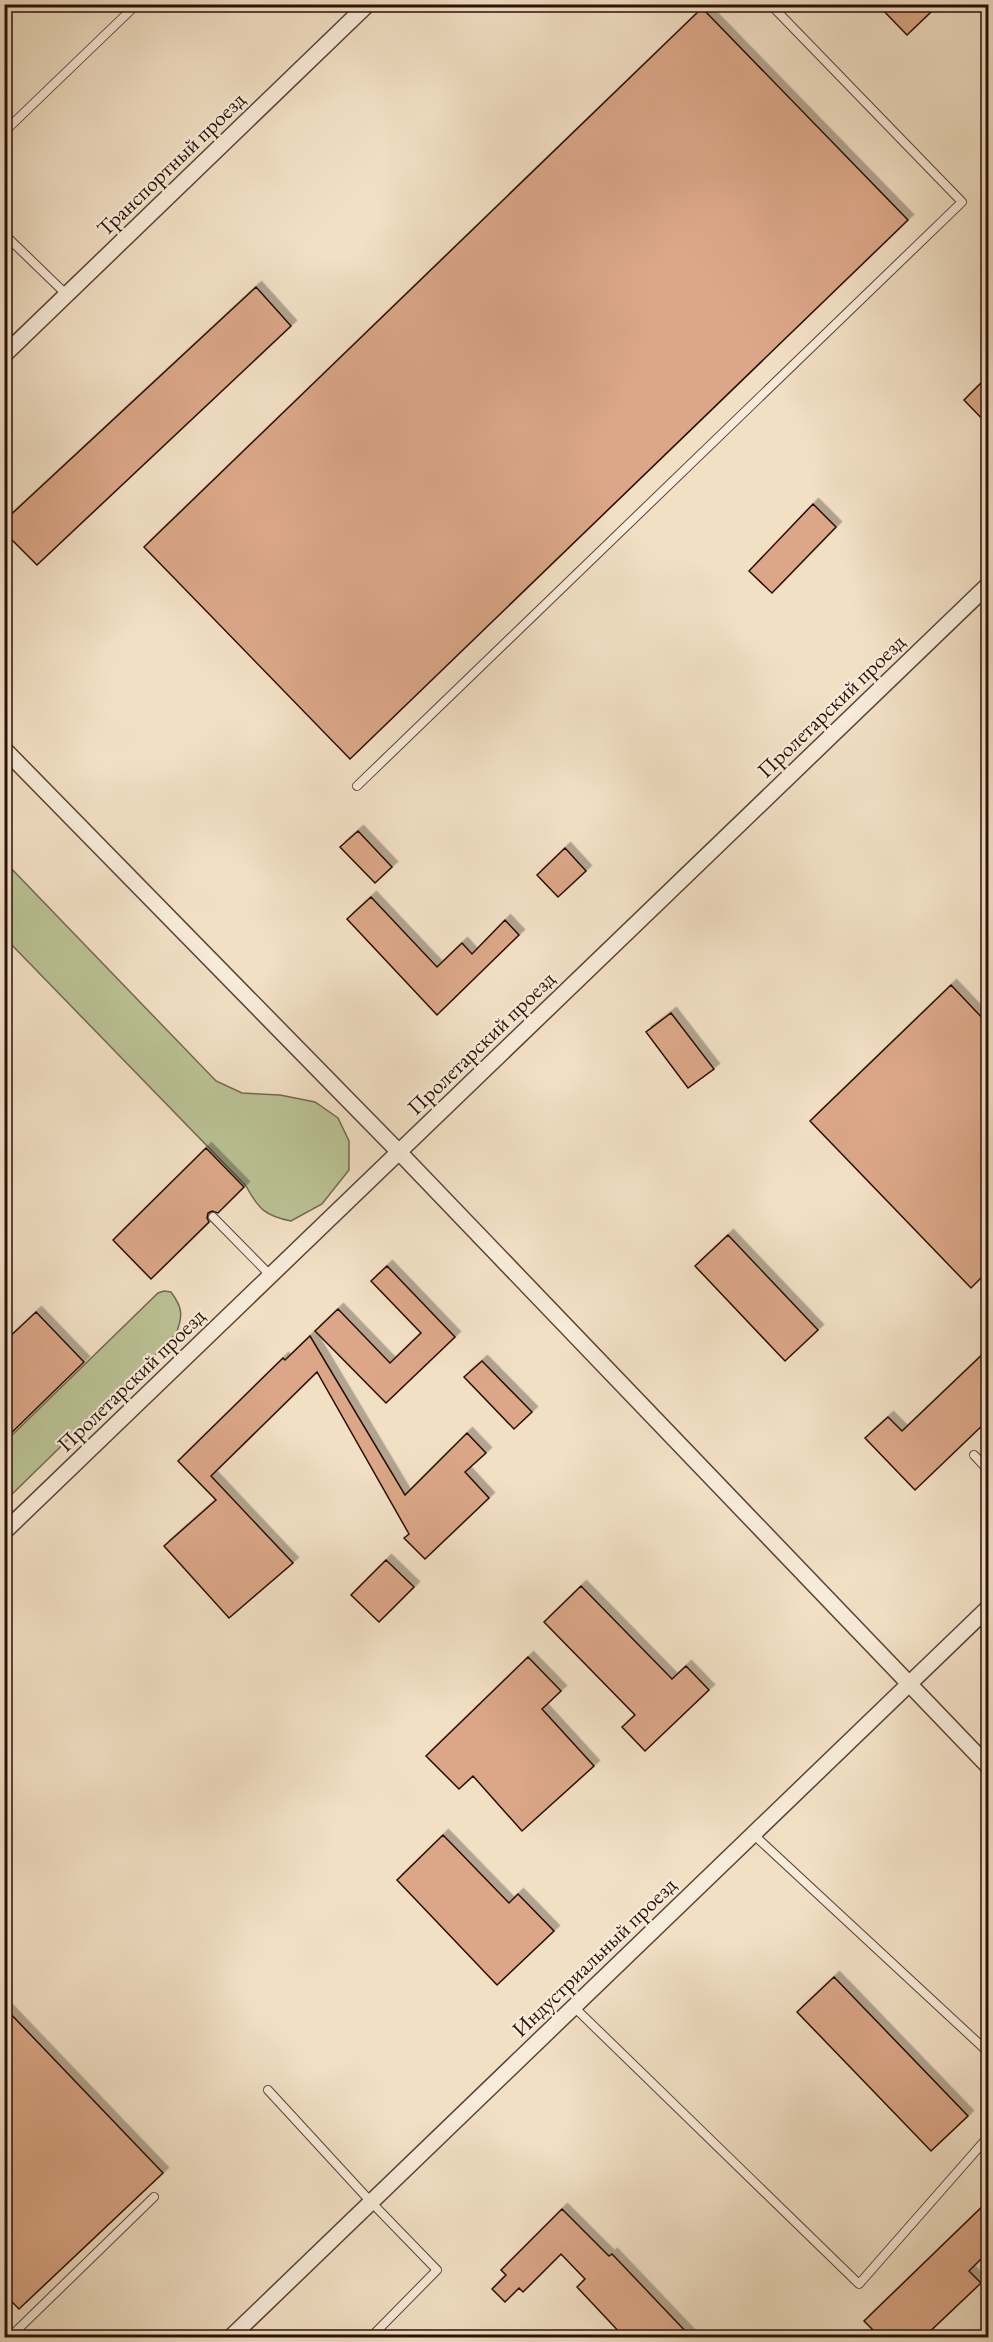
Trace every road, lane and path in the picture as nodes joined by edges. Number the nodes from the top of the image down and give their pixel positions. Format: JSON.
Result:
{"nodes":[{"id":1,"x":137,"y":4,"type":"edge"},
{"id":2,"x":368,"y":4,"type":"edge"},
{"id":3,"x":770,"y":4,"type":"edge"},
{"id":4,"x":4,"y":132,"type":"edge"},
{"id":5,"x":4,"y":234,"type":"edge"},
{"id":6,"x":67,"y":295,"type":"junction"},
{"id":7,"x":4,"y":355,"type":"edge"},
{"id":8,"x":988,"y":585,"type":"edge"},
{"id":9,"x":4,"y":749,"type":"edge"},
{"id":10,"x":357,"y":786,"type":"dead end"},
{"id":11,"x":400,"y":1153,"type":"junction"},
{"id":12,"x":213,"y":1217,"type":"dead end"},
{"id":13,"x":271,"y":1276,"type":"junction"},
{"id":14,"x":974,"y":1455,"type":"dead end"},
{"id":15,"x":988,"y":1470,"type":"edge"},
{"id":16,"x":4,"y":1532,"type":"edge"},
{"id":17,"x":988,"y":1608,"type":"edge"},
{"id":18,"x":910,"y":1684,"type":"junction"},
{"id":19,"x":988,"y":1766,"type":"edge"},
{"id":20,"x":753,"y":1834,"type":"junction"},
{"id":21,"x":574,"y":2007,"type":"junction"},
{"id":22,"x":988,"y":2052,"type":"edge"},
{"id":23,"x":268,"y":2090,"type":"dead end"},
{"id":24,"x":988,"y":2137,"type":"edge"},
{"id":25,"x":154,"y":2197,"type":"dead end"},
{"id":26,"x":371,"y":2202,"type":"junction"},
{"id":27,"x":4,"y":2331,"type":"edge"},
{"id":28,"x":230,"y":2337,"type":"edge"},
{"id":29,"x":370,"y":2337,"type":"edge"}],
"edges":[{"from":1,"to":4,"type":"lane"},
{"from":2,"to":6,"type":"street","name":"Транспортный проезд"},
{"from":3,"to":10,"type":"lane"},
{"from":5,"to":6,"type":"lane"},
{"from":6,"to":7,"type":"street","name":"Транспортный проезд"},
{"from":8,"to":11,"type":"street","name":"Пролетарский проезд"},
{"from":9,"to":11,"type":"street"},
{"from":11,"to":13,"type":"street","name":"Пролетарский проезд"},
{"from":11,"to":18,"type":"street"},
{"from":12,"to":13,"type":"lane"},
{"from":13,"to":16,"type":"street","name":"Пролетарский проезд"},
{"from":14,"to":15,"type":"lane"},
{"from":17,"to":18,"type":"street","name":"Индустриальный проезд"},
{"from":18,"to":19,"type":"street"},
{"from":18,"to":20,"type":"street","name":"Индустриальный проезд"},
{"from":20,"to":21,"type":"street","name":"Индустриальный проезд"},
{"from":20,"to":22,"type":"lane"},
{"from":21,"to":24,"type":"lane"},
{"from":21,"to":26,"type":"street","name":"Индустриальный проезд"},
{"from":23,"to":26,"type":"lane"},
{"from":25,"to":27,"type":"lane"},
{"from":26,"to":28,"type":"street","name":"Индустриальный проезд"},
{"from":26,"to":29,"type":"lane"}]}
